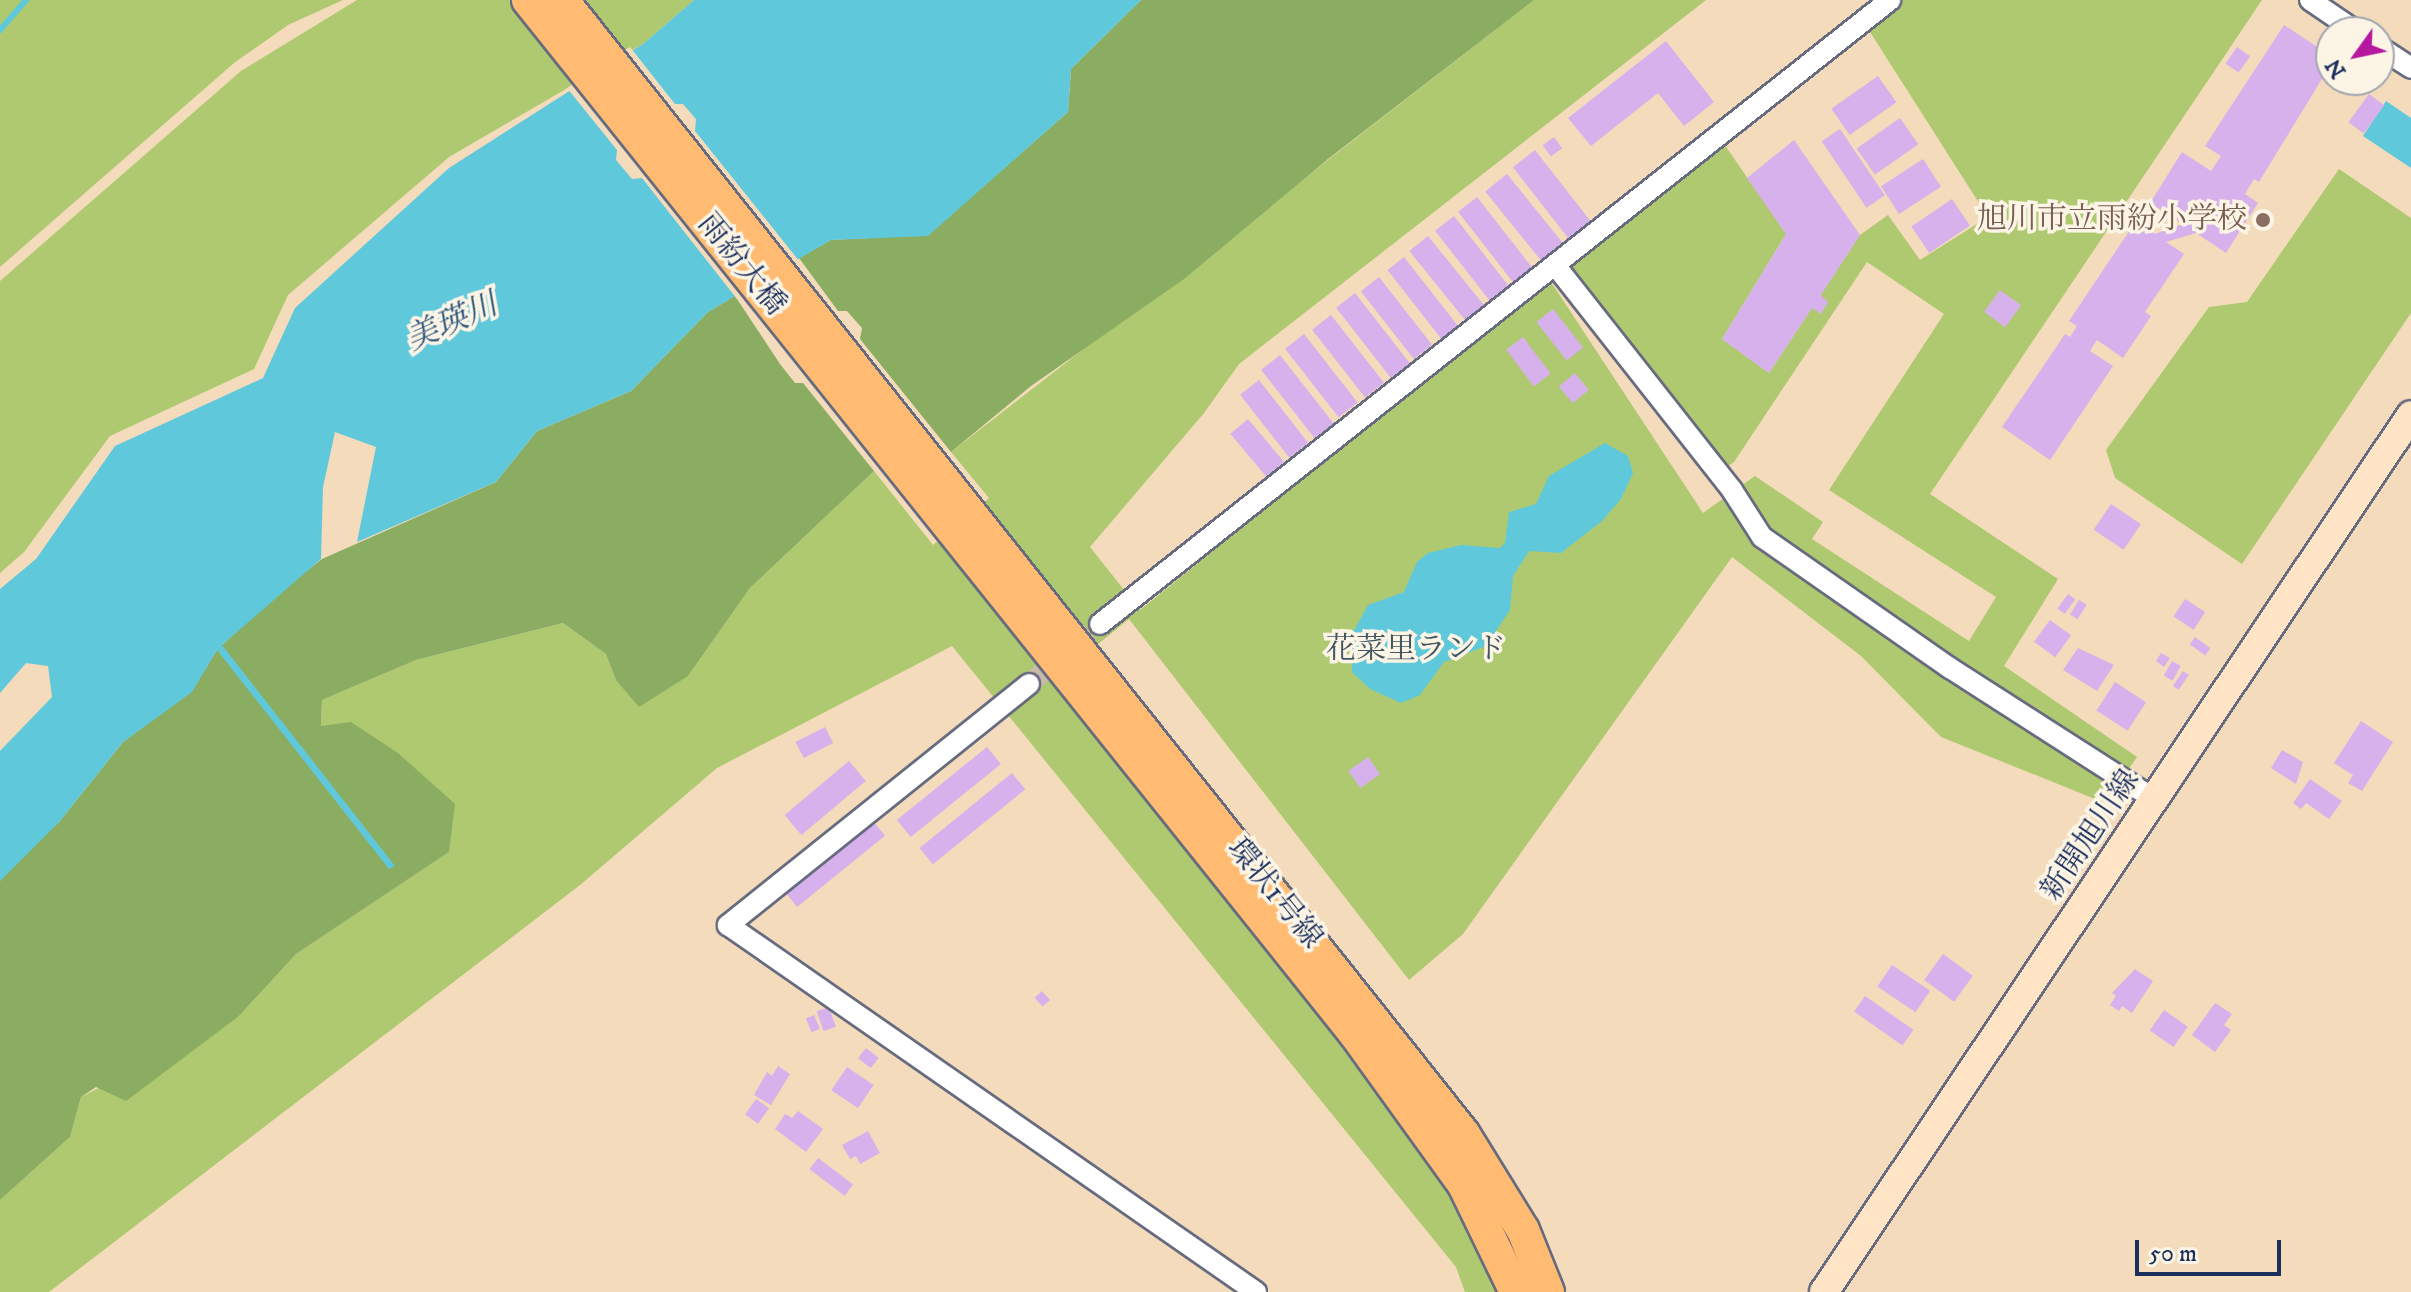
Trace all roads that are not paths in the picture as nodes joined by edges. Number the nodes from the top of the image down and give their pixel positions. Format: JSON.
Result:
{"nodes":[{"id":1,"x":528,"y":0,"type":"edge"},
{"id":2,"x":562,"y":0,"type":"edge"},
{"id":3,"x":1890,"y":0,"type":"edge"},
{"id":4,"x":2310,"y":0,"type":"edge"},
{"id":5,"x":1868,"y":6,"type":"edge"},
{"id":6,"x":2334,"y":16,"type":"edge"},
{"id":7,"x":1555,"y":265,"type":"junction"},
{"id":8,"x":2411,"y":415,"type":"edge"},
{"id":9,"x":962,"y":521,"type":"junction"},
{"id":10,"x":1100,"y":624,"type":"tunnel mouth"},
{"id":11,"x":1029,"y":684,"type":"tunnel mouth"},
{"id":12,"x":2156,"y":800,"type":"junction"},
{"id":13,"x":1256,"y":1292,"type":"edge"},
{"id":14,"x":1516,"y":1292,"type":"edge"},
{"id":15,"x":1548,"y":1292,"type":"edge"},
{"id":16,"x":1824,"y":1292,"type":"edge"}],
"edges":[{"from":1,"to":9,"type":"main road","name":"雨紛大橋"},
{"from":2,"to":9,"type":"main road","name":"雨紛大橋"},
{"from":3,"to":5,"type":"street"},
{"from":4,"to":6,"type":"street"},
{"from":5,"to":7,"type":"street"},
{"from":7,"to":10,"type":"street"},
{"from":7,"to":12,"type":"street"},
{"from":8,"to":12,"type":"main road","name":"新開旭川線"},
{"from":9,"to":14,"type":"main road","name":"環状1号線"},
{"from":9,"to":15,"type":"main road","name":"環状1号線"},
{"from":11,"to":13,"type":"street"},
{"from":12,"to":16,"type":"main road","name":"新開旭川線"}]}
